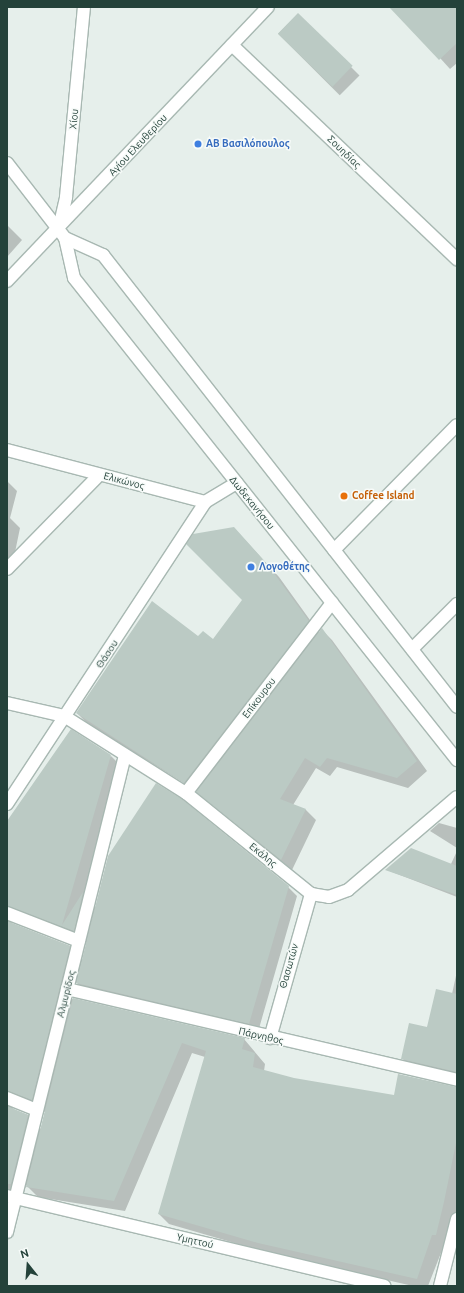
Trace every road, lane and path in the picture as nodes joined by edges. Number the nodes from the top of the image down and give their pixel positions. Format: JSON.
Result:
{"nodes":[{"id":1,"x":84,"y":7,"type":"edge"},
{"id":2,"x":268,"y":7,"type":"edge"},
{"id":3,"x":232,"y":44,"type":"junction"},
{"id":4,"x":7,"y":163,"type":"edge"},
{"id":5,"x":62,"y":234,"type":"junction"},
{"id":6,"x":457,"y":259,"type":"edge"},
{"id":7,"x":7,"y":281,"type":"edge"},
{"id":8,"x":457,"y":425,"type":"edge"},
{"id":9,"x":7,"y":450,"type":"edge"},
{"id":10,"x":99,"y":475,"type":"junction"},
{"id":11,"x":237,"y":483,"type":"junction"},
{"id":12,"x":205,"y":502,"type":"junction"},
{"id":13,"x":334,"y":550,"type":"junction"},
{"id":14,"x":7,"y":569,"type":"edge"},
{"id":15,"x":332,"y":603,"type":"junction"},
{"id":16,"x":457,"y":604,"type":"edge"},
{"id":17,"x":412,"y":649,"type":"junction"},
{"id":18,"x":7,"y":703,"type":"edge"},
{"id":19,"x":457,"y":707,"type":"edge"},
{"id":20,"x":64,"y":716,"type":"junction"},
{"id":21,"x":124,"y":755,"type":"junction"},
{"id":22,"x":457,"y":760,"type":"edge"},
{"id":23,"x":186,"y":793,"type":"junction"},
{"id":24,"x":457,"y":797,"type":"edge"},
{"id":25,"x":7,"y":804,"type":"edge"},
{"id":26,"x":310,"y":894,"type":"junction"},
{"id":27,"x":7,"y":913,"type":"edge"},
{"id":28,"x":79,"y":941,"type":"junction"},
{"id":29,"x":67,"y":989,"type":"junction"},
{"id":30,"x":270,"y":1038,"type":"junction"},
{"id":31,"x":457,"y":1080,"type":"edge"},
{"id":32,"x":7,"y":1098,"type":"edge"},
{"id":33,"x":37,"y":1110,"type":"junction"},
{"id":34,"x":11,"y":1197,"type":"edge"},
{"id":35,"x":457,"y":1219,"type":"edge"},
{"id":36,"x":7,"y":1232,"type":"edge"},
{"id":37,"x":384,"y":1286,"type":"edge"},
{"id":38,"x":440,"y":1286,"type":"edge"}],
"edges":[{"from":1,"to":5,"type":"street","name":"Χίου"},
{"from":2,"to":3,"type":"street","name":"Αγίου Ελευθερίου"},
{"from":3,"to":5,"type":"street","name":"Αγίου Ελευθερίου"},
{"from":3,"to":6,"type":"street","name":"Σουηδίας"},
{"from":4,"to":5,"type":"street","name":"Δωδεκανήσου"},
{"from":5,"to":7,"type":"street","name":"Αγίου Ελευθερίου"},
{"from":5,"to":11,"type":"street","name":"Δωδεκανήσου"},
{"from":5,"to":13,"type":"street","name":"Δωδεκανήσου"},
{"from":8,"to":13,"type":"street"},
{"from":9,"to":10,"type":"street","name":"Ελικώνος"},
{"from":10,"to":12,"type":"street","name":"Ελικώνος"},
{"from":10,"to":14,"type":"street"},
{"from":11,"to":12,"type":"street"},
{"from":11,"to":15,"type":"street","name":"Δωδεκανήσου"},
{"from":12,"to":20,"type":"street","name":"Θάσου"},
{"from":13,"to":17,"type":"street","name":"Δωδεκανήσου"},
{"from":15,"to":22,"type":"street","name":"Δωδεκανήσου"},
{"from":15,"to":23,"type":"street","name":"Επίκουρου"},
{"from":16,"to":17,"type":"street"},
{"from":17,"to":19,"type":"street","name":"Δωδεκανήσου"},
{"from":18,"to":20,"type":"street"},
{"from":20,"to":21,"type":"street","name":"Εκάλης"},
{"from":20,"to":25,"type":"street","name":"Θάσου"},
{"from":21,"to":23,"type":"street","name":"Εκάλης"},
{"from":21,"to":28,"type":"street","name":"Αλμυρίδος"},
{"from":23,"to":26,"type":"street","name":"Εκάλης"},
{"from":24,"to":26,"type":"street"},
{"from":26,"to":30,"type":"street","name":"Θασωτών"},
{"from":27,"to":28,"type":"street"},
{"from":28,"to":29,"type":"street","name":"Αλμυρίδος"},
{"from":29,"to":30,"type":"street","name":"Πάρνηθος"},
{"from":29,"to":33,"type":"street","name":"Αλμυρίδος"},
{"from":30,"to":31,"type":"street","name":"Πάρνηθος"},
{"from":32,"to":33,"type":"street"},
{"from":33,"to":34,"type":"street","name":"Αλμυρίδος"},
{"from":34,"to":36,"type":"street","name":"Αλμυρίδος"},
{"from":34,"to":37,"type":"street","name":"Υμηττού"},
{"from":35,"to":38,"type":"street"}]}
